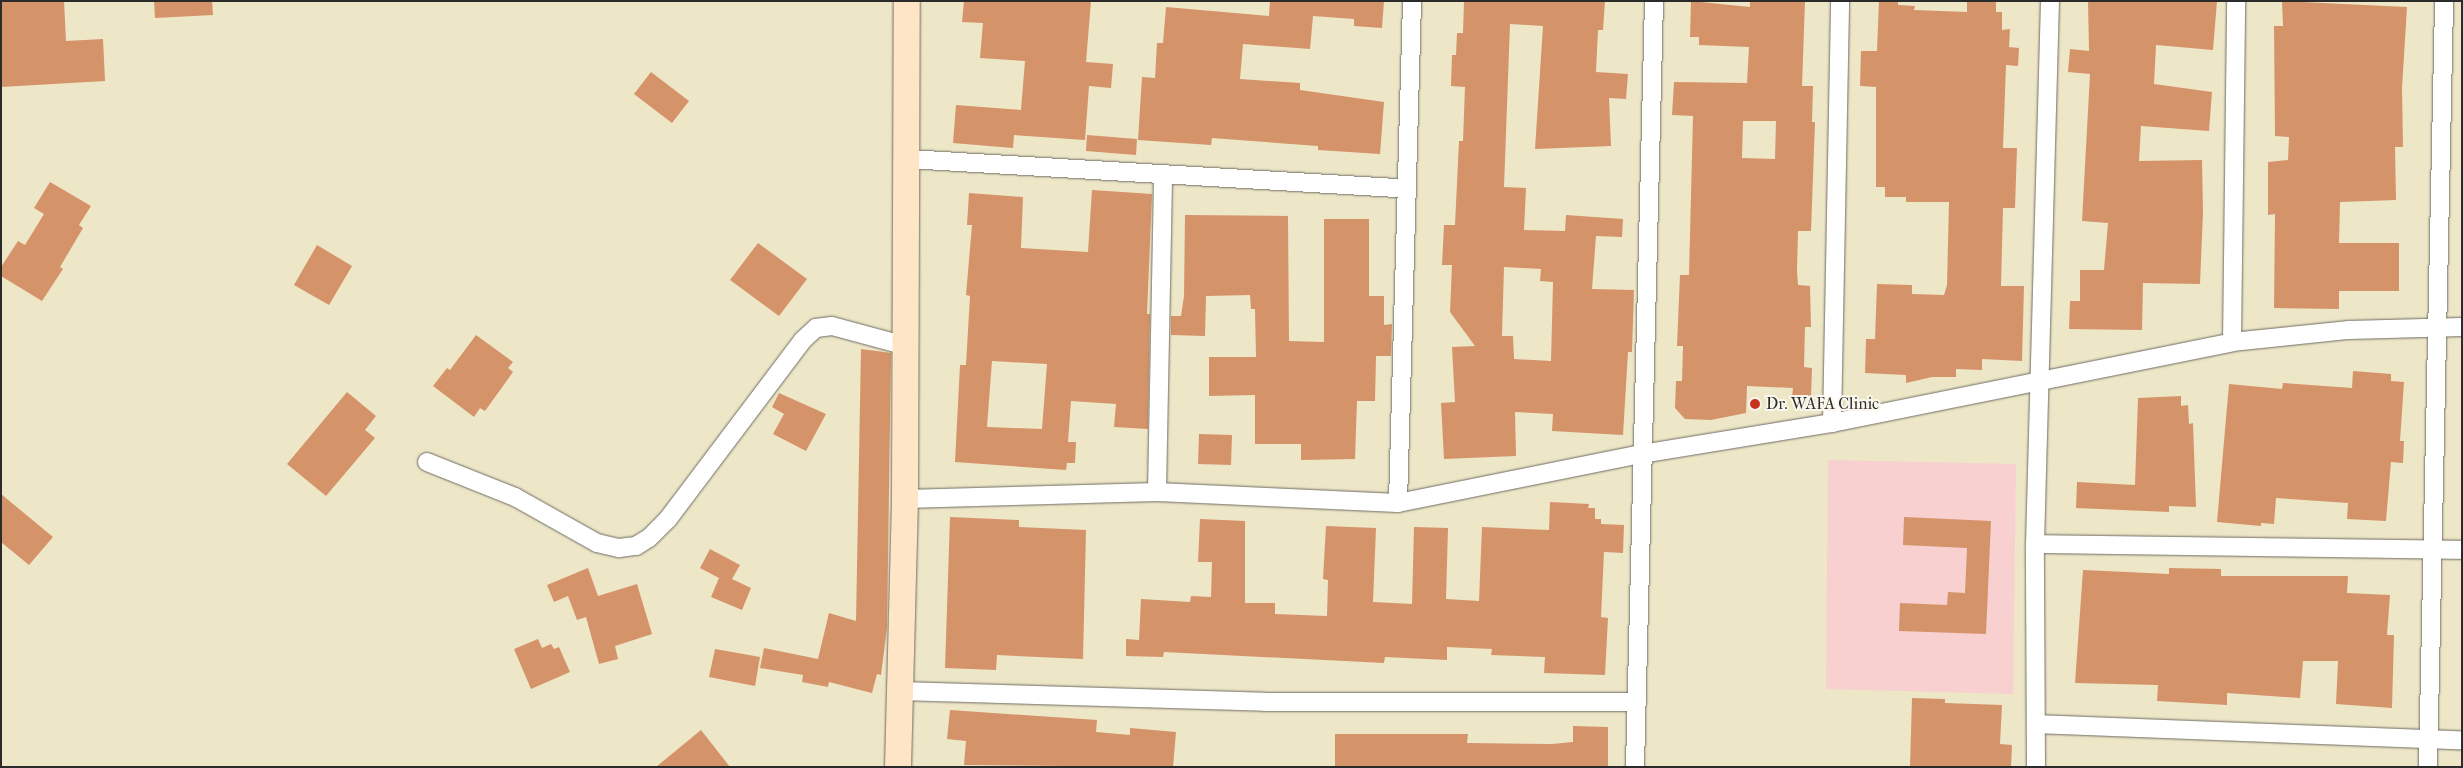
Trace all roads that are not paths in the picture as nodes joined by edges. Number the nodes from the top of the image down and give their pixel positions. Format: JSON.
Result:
{"nodes":[{"id":1,"x":907,"y":1,"type":"edge"},
{"id":2,"x":1412,"y":1,"type":"edge"},
{"id":3,"x":1654,"y":1,"type":"edge"},
{"id":4,"x":1840,"y":1,"type":"edge"},
{"id":5,"x":2050,"y":1,"type":"edge"},
{"id":6,"x":2236,"y":1,"type":"edge"},
{"id":7,"x":2444,"y":1,"type":"edge"},
{"id":8,"x":908,"y":159,"type":"junction"},
{"id":9,"x":1163,"y":175,"type":"junction"},
{"id":10,"x":1406,"y":190,"type":"junction"},
{"id":11,"x":2439,"y":326,"type":"junction"},
{"id":12,"x":2462,"y":327,"type":"edge"},
{"id":13,"x":2232,"y":342,"type":"junction"},
{"id":14,"x":906,"y":346,"type":"junction"},
{"id":15,"x":2040,"y":381,"type":"junction"},
{"id":16,"x":1832,"y":423,"type":"junction"},
{"id":17,"x":1642,"y":454,"type":"junction"},
{"id":18,"x":427,"y":462,"type":"dead end"},
{"id":19,"x":1157,"y":492,"type":"junction"},
{"id":20,"x":905,"y":499,"type":"junction"},
{"id":21,"x":1398,"y":503,"type":"junction"},
{"id":22,"x":2035,"y":544,"type":"junction"},
{"id":23,"x":2434,"y":550,"type":"junction"},
{"id":24,"x":2462,"y":550,"type":"edge"},
{"id":25,"x":900,"y":690,"type":"junction"},
{"id":26,"x":1636,"y":702,"type":"junction"},
{"id":27,"x":2037,"y":724,"type":"junction"},
{"id":28,"x":2429,"y":739,"type":"junction"},
{"id":29,"x":2462,"y":740,"type":"edge"},
{"id":30,"x":898,"y":767,"type":"edge"},
{"id":31,"x":1635,"y":767,"type":"edge"},
{"id":32,"x":2036,"y":767,"type":"edge"},
{"id":33,"x":2428,"y":767,"type":"edge"}],
"edges":[{"from":1,"to":8,"type":"street"},
{"from":2,"to":10,"type":"street"},
{"from":3,"to":17,"type":"street"},
{"from":4,"to":16,"type":"street"},
{"from":5,"to":15,"type":"street"},
{"from":6,"to":13,"type":"street"},
{"from":7,"to":11,"type":"street"},
{"from":8,"to":9,"type":"street"},
{"from":8,"to":14,"type":"street"},
{"from":9,"to":10,"type":"street"},
{"from":9,"to":19,"type":"street"},
{"from":10,"to":21,"type":"street"},
{"from":11,"to":12,"type":"street"},
{"from":11,"to":13,"type":"street"},
{"from":11,"to":23,"type":"street"},
{"from":13,"to":15,"type":"street"},
{"from":14,"to":18,"type":"street"},
{"from":14,"to":20,"type":"street"},
{"from":15,"to":16,"type":"street"},
{"from":15,"to":22,"type":"street"},
{"from":16,"to":17,"type":"street"},
{"from":17,"to":21,"type":"street"},
{"from":17,"to":26,"type":"street"},
{"from":19,"to":20,"type":"street"},
{"from":19,"to":21,"type":"street"},
{"from":20,"to":25,"type":"street"},
{"from":22,"to":23,"type":"street"},
{"from":22,"to":27,"type":"street"},
{"from":23,"to":24,"type":"street"},
{"from":23,"to":28,"type":"street"},
{"from":25,"to":26,"type":"street"},
{"from":25,"to":30,"type":"street"},
{"from":26,"to":31,"type":"street"},
{"from":27,"to":28,"type":"street"},
{"from":27,"to":32,"type":"street"},
{"from":28,"to":29,"type":"street"},
{"from":28,"to":33,"type":"street"}]}
